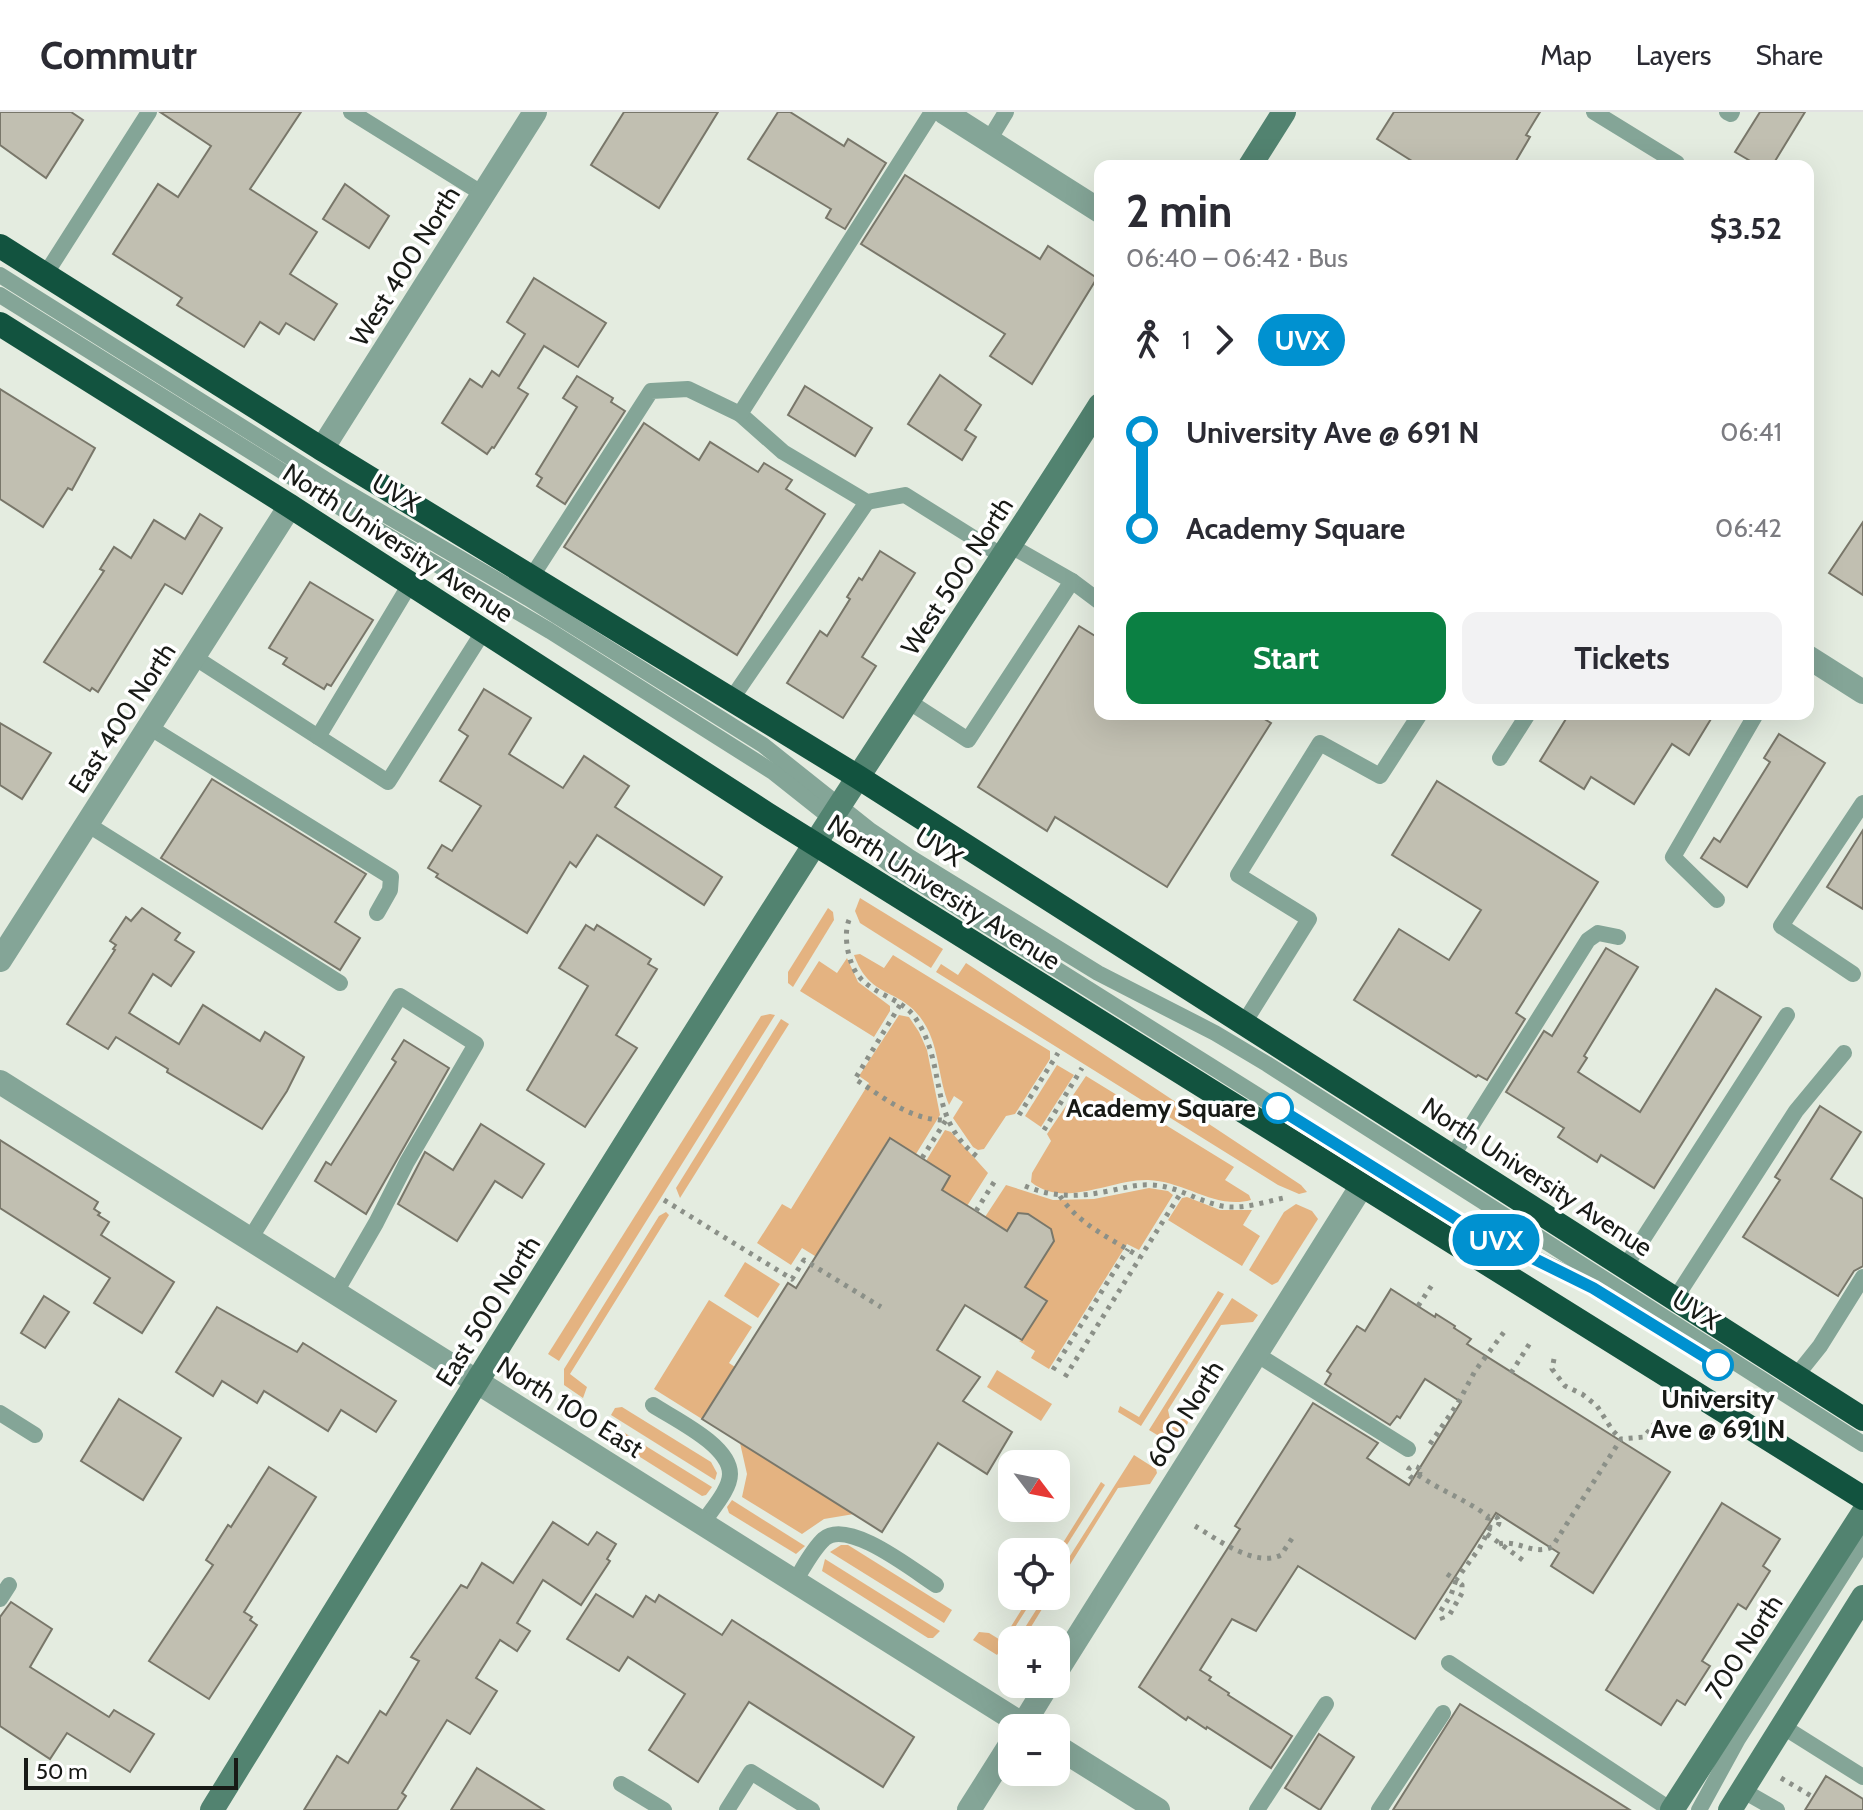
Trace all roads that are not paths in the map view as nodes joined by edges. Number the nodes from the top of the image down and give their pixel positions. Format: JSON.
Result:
{"nodes":[{"id":1,"x":149,"y":112,"type":"edge"},
{"id":2,"x":351,"y":112,"type":"edge"},
{"id":3,"x":535,"y":112,"type":"edge"},
{"id":4,"x":932,"y":112,"type":"edge"},
{"id":5,"x":944,"y":112,"type":"edge"},
{"id":6,"x":1006,"y":112,"type":"edge"},
{"id":7,"x":1284,"y":112,"type":"edge"},
{"id":8,"x":1594,"y":112,"type":"edge"},
{"id":9,"x":989,"y":140,"type":"junction"},
{"id":10,"x":1254,"y":160,"type":"edge"},
{"id":11,"x":1672,"y":160,"type":"edge"},
{"id":12,"x":483,"y":194,"type":"junction"},
{"id":13,"x":1094,"y":207,"type":"edge"},
{"id":14,"x":0,"y":246,"type":"edge"},
{"id":15,"x":0,"y":275,"type":"edge"},
{"id":16,"x":45,"y":275,"type":"junction"},
{"id":17,"x":0,"y":295,"type":"edge"},
{"id":18,"x":0,"y":324,"type":"edge"},
{"id":19,"x":740,"y":414,"type":"junction"},
{"id":20,"x":1094,"y":415,"type":"edge"},
{"id":21,"x":322,"y":449,"type":"junction"},
{"id":22,"x":867,"y":502,"type":"junction"},
{"id":23,"x":290,"y":506,"type":"junction"},
{"id":24,"x":1008,"y":551,"type":"junction"},
{"id":25,"x":532,"y":576,"type":"junction"},
{"id":26,"x":1072,"y":581,"type":"junction"},
{"id":27,"x":410,"y":584,"type":"junction"},
{"id":28,"x":1094,"y":598,"type":"edge"},
{"id":29,"x":483,"y":632,"type":"junction"},
{"id":30,"x":194,"y":657,"type":"junction"},
{"id":31,"x":1814,"y":661,"type":"edge"},
{"id":32,"x":1863,"y":692,"type":"edge"},
{"id":33,"x":731,"y":700,"type":"junction"},
{"id":34,"x":908,"y":701,"type":"junction"},
{"id":35,"x":1416,"y":720,"type":"edge"},
{"id":36,"x":1524,"y":720,"type":"edge"},
{"id":37,"x":1753,"y":720,"type":"edge"},
{"id":38,"x":149,"y":727,"type":"junction"},
{"id":39,"x":318,"y":737,"type":"junction"},
{"id":40,"x":1500,"y":758,"type":"dead end"},
{"id":41,"x":858,"y":777,"type":"junction"},
{"id":42,"x":1863,"y":803,"type":"edge"},
{"id":43,"x":836,"y":812,"type":"junction"},
{"id":44,"x":87,"y":824,"type":"junction"},
{"id":45,"x":815,"y":844,"type":"junction"},
{"id":46,"x":1717,"y":900,"type":"dead end"},
{"id":47,"x":377,"y":913,"type":"dead end"},
{"id":48,"x":1618,"y":937,"type":"dead end"},
{"id":49,"x":0,"y":960,"type":"edge"},
{"id":50,"x":1853,"y":974,"type":"dead end"},
{"id":51,"x":340,"y":983,"type":"dead end"},
{"id":52,"x":1787,"y":1015,"type":"dead end"},
{"id":53,"x":1244,"y":1023,"type":"junction"},
{"id":54,"x":1844,"y":1053,"type":"dead end"},
{"id":55,"x":0,"y":1082,"type":"edge"},
{"id":56,"x":1453,"y":1155,"type":"junction"},
{"id":57,"x":1361,"y":1187,"type":"junction"},
{"id":58,"x":250,"y":1239,"type":"junction"},
{"id":59,"x":1625,"y":1267,"type":"junction"},
{"id":60,"x":1863,"y":1277,"type":"edge"},
{"id":61,"x":336,"y":1292,"type":"junction"},
{"id":62,"x":1675,"y":1299,"type":"junction"},
{"id":63,"x":1256,"y":1354,"type":"junction"},
{"id":64,"x":1796,"y":1376,"type":"junction"},
{"id":65,"x":476,"y":1381,"type":"junction"},
{"id":66,"x":653,"y":1405,"type":"dead end"},
{"id":67,"x":0,"y":1413,"type":"edge"},
{"id":68,"x":1863,"y":1419,"type":"edge"},
{"id":69,"x":35,"y":1435,"type":"dead end"},
{"id":70,"x":1863,"y":1444,"type":"edge"},
{"id":71,"x":1414,"y":1454,"type":"road end"},
{"id":72,"x":1863,"y":1458,"type":"edge"},
{"id":73,"x":1863,"y":1498,"type":"edge"},
{"id":74,"x":1863,"y":1513,"type":"edge"},
{"id":75,"x":703,"y":1523,"type":"junction"},
{"id":76,"x":1863,"y":1542,"type":"edge"},
{"id":77,"x":795,"y":1581,"type":"junction"},
{"id":78,"x":936,"y":1585,"type":"dead end"},
{"id":79,"x":1863,"y":1597,"type":"edge"},
{"id":80,"x":1070,"y":1650,"type":"edge"},
{"id":81,"x":1449,"y":1663,"type":"dead end"},
{"id":82,"x":1326,"y":1704,"type":"dead end"},
{"id":83,"x":1443,"y":1713,"type":"dead end"},
{"id":84,"x":998,"y":1716,"type":"edge"},
{"id":85,"x":1782,"y":1726,"type":"junction"},
{"id":86,"x":1070,"y":1755,"type":"edge"},
{"id":87,"x":998,"y":1766,"type":"edge"},
{"id":88,"x":1863,"y":1777,"type":"edge"},
{"id":89,"x":621,"y":1784,"type":"dead end"},
{"id":90,"x":1736,"y":1800,"type":"edge"},
{"id":91,"x":212,"y":1810,"type":"edge"},
{"id":92,"x":664,"y":1810,"type":"edge"},
{"id":93,"x":727,"y":1810,"type":"edge"},
{"id":94,"x":812,"y":1810,"type":"edge"},
{"id":95,"x":969,"y":1810,"type":"edge"},
{"id":96,"x":1158,"y":1810,"type":"edge"},
{"id":97,"x":1257,"y":1810,"type":"edge"},
{"id":98,"x":1379,"y":1810,"type":"edge"},
{"id":99,"x":1672,"y":1810,"type":"edge"},
{"id":100,"x":1699,"y":1810,"type":"edge"},
{"id":101,"x":1777,"y":1810,"type":"edge"}],
"edges":[{"from":1,"to":16,"type":"lane"},
{"from":2,"to":12,"type":"lane"},
{"from":3,"to":12,"type":"street","name":"West 400 North"},
{"from":4,"to":19,"type":"lane"},
{"from":5,"to":9,"type":"street"},
{"from":6,"to":9,"type":"lane"},
{"from":7,"to":10,"type":"street"},
{"from":8,"to":11,"type":"lane"},
{"from":9,"to":13,"type":"street"},
{"from":12,"to":21,"type":"street","name":"West 400 North"},
{"from":14,"to":16,"type":"highway","name":"North University Avenue"},
{"from":15,"to":43,"type":"lane","name":"UVX"},
{"from":16,"to":21,"type":"highway","name":"North University Avenue"},
{"from":17,"to":43,"type":"lane","name":"UVX"},
{"from":18,"to":23,"type":"highway","name":"North University Avenue"},
{"from":19,"to":22,"type":"lane"},
{"from":19,"to":25,"type":"lane"},
{"from":20,"to":24,"type":"street","name":"West 500 North"},
{"from":21,"to":25,"type":"highway","name":"North University Avenue"},
{"from":22,"to":24,"type":"lane"},
{"from":22,"to":33,"type":"lane"},
{"from":23,"to":27,"type":"highway","name":"North University Avenue"},
{"from":23,"to":30,"type":"street","name":"East 400 North"},
{"from":24,"to":26,"type":"lane"},
{"from":24,"to":34,"type":"street","name":"West 500 North"},
{"from":25,"to":33,"type":"highway","name":"North University Avenue"},
{"from":26,"to":28,"type":"lane"},
{"from":26,"to":34,"type":"lane"},
{"from":27,"to":29,"type":"highway","name":"North University Avenue"},
{"from":27,"to":39,"type":"lane"},
{"from":29,"to":39,"type":"lane"},
{"from":29,"to":45,"type":"highway","name":"North University Avenue"},
{"from":30,"to":38,"type":"street","name":"East 400 North"},
{"from":30,"to":39,"type":"lane"},
{"from":31,"to":32,"type":"street"},
{"from":33,"to":41,"type":"highway","name":"North University Avenue"},
{"from":34,"to":41,"type":"street","name":"West 500 North"},
{"from":35,"to":53,"type":"lane"},
{"from":36,"to":40,"type":"lane"},
{"from":37,"to":46,"type":"lane"},
{"from":38,"to":44,"type":"street","name":"East 400 North"},
{"from":38,"to":47,"type":"lane"},
{"from":41,"to":43,"type":"street","name":"West 500 North"},
{"from":41,"to":53,"type":"highway","name":"North University Avenue"},
{"from":42,"to":50,"type":"lane"},
{"from":43,"to":45,"type":"street","name":"East 500 North"},
{"from":43,"to":70,"type":"lane","name":"UVX"},
{"from":43,"to":72,"type":"lane","name":"UVX"},
{"from":44,"to":49,"type":"street","name":"East 400 North"},
{"from":44,"to":51,"type":"lane"},
{"from":45,"to":57,"type":"highway","name":"North University Avenue"},
{"from":45,"to":65,"type":"street","name":"East 500 North"},
{"from":48,"to":56,"type":"lane"},
{"from":52,"to":59,"type":"lane"},
{"from":53,"to":56,"type":"highway","name":"North University Avenue"},
{"from":54,"to":62,"type":"lane"},
{"from":55,"to":58,"type":"street","name":"North 100 East"},
{"from":56,"to":59,"type":"highway","name":"North University Avenue"},
{"from":57,"to":63,"type":"street","name":"600 North"},
{"from":57,"to":73,"type":"highway","name":"North University Avenue"},
{"from":58,"to":61,"type":"street","name":"North 100 East"},
{"from":58,"to":61,"type":"lane"},
{"from":59,"to":62,"type":"highway","name":"North University Avenue"},
{"from":60,"to":64,"type":"lane"},
{"from":61,"to":65,"type":"street","name":"North 100 East"},
{"from":62,"to":64,"type":"highway","name":"North University Avenue"},
{"from":63,"to":71,"type":"lane"},
{"from":63,"to":80,"type":"street","name":"600 North"},
{"from":64,"to":68,"type":"highway","name":"North University Avenue"},
{"from":65,"to":75,"type":"street","name":"North 100 East"},
{"from":65,"to":91,"type":"street","name":"East 500 North"},
{"from":66,"to":75,"type":"lane"},
{"from":67,"to":69,"type":"lane"},
{"from":74,"to":99,"type":"street","name":"700 North"},
{"from":75,"to":77,"type":"street","name":"North 100 East"},
{"from":76,"to":100,"type":"lane"},
{"from":77,"to":78,"type":"lane"},
{"from":77,"to":84,"type":"street","name":"North 100 East"},
{"from":79,"to":85,"type":"street"},
{"from":81,"to":99,"type":"lane"},
{"from":82,"to":97,"type":"lane"},
{"from":83,"to":98,"type":"lane"},
{"from":85,"to":88,"type":"lane"},
{"from":85,"to":90,"type":"street"},
{"from":86,"to":96,"type":"street"},
{"from":87,"to":95,"type":"street"},
{"from":89,"to":92,"type":"lane"},
{"from":90,"to":101,"type":"lane"},
{"from":93,"to":94,"type":"lane"}]}
